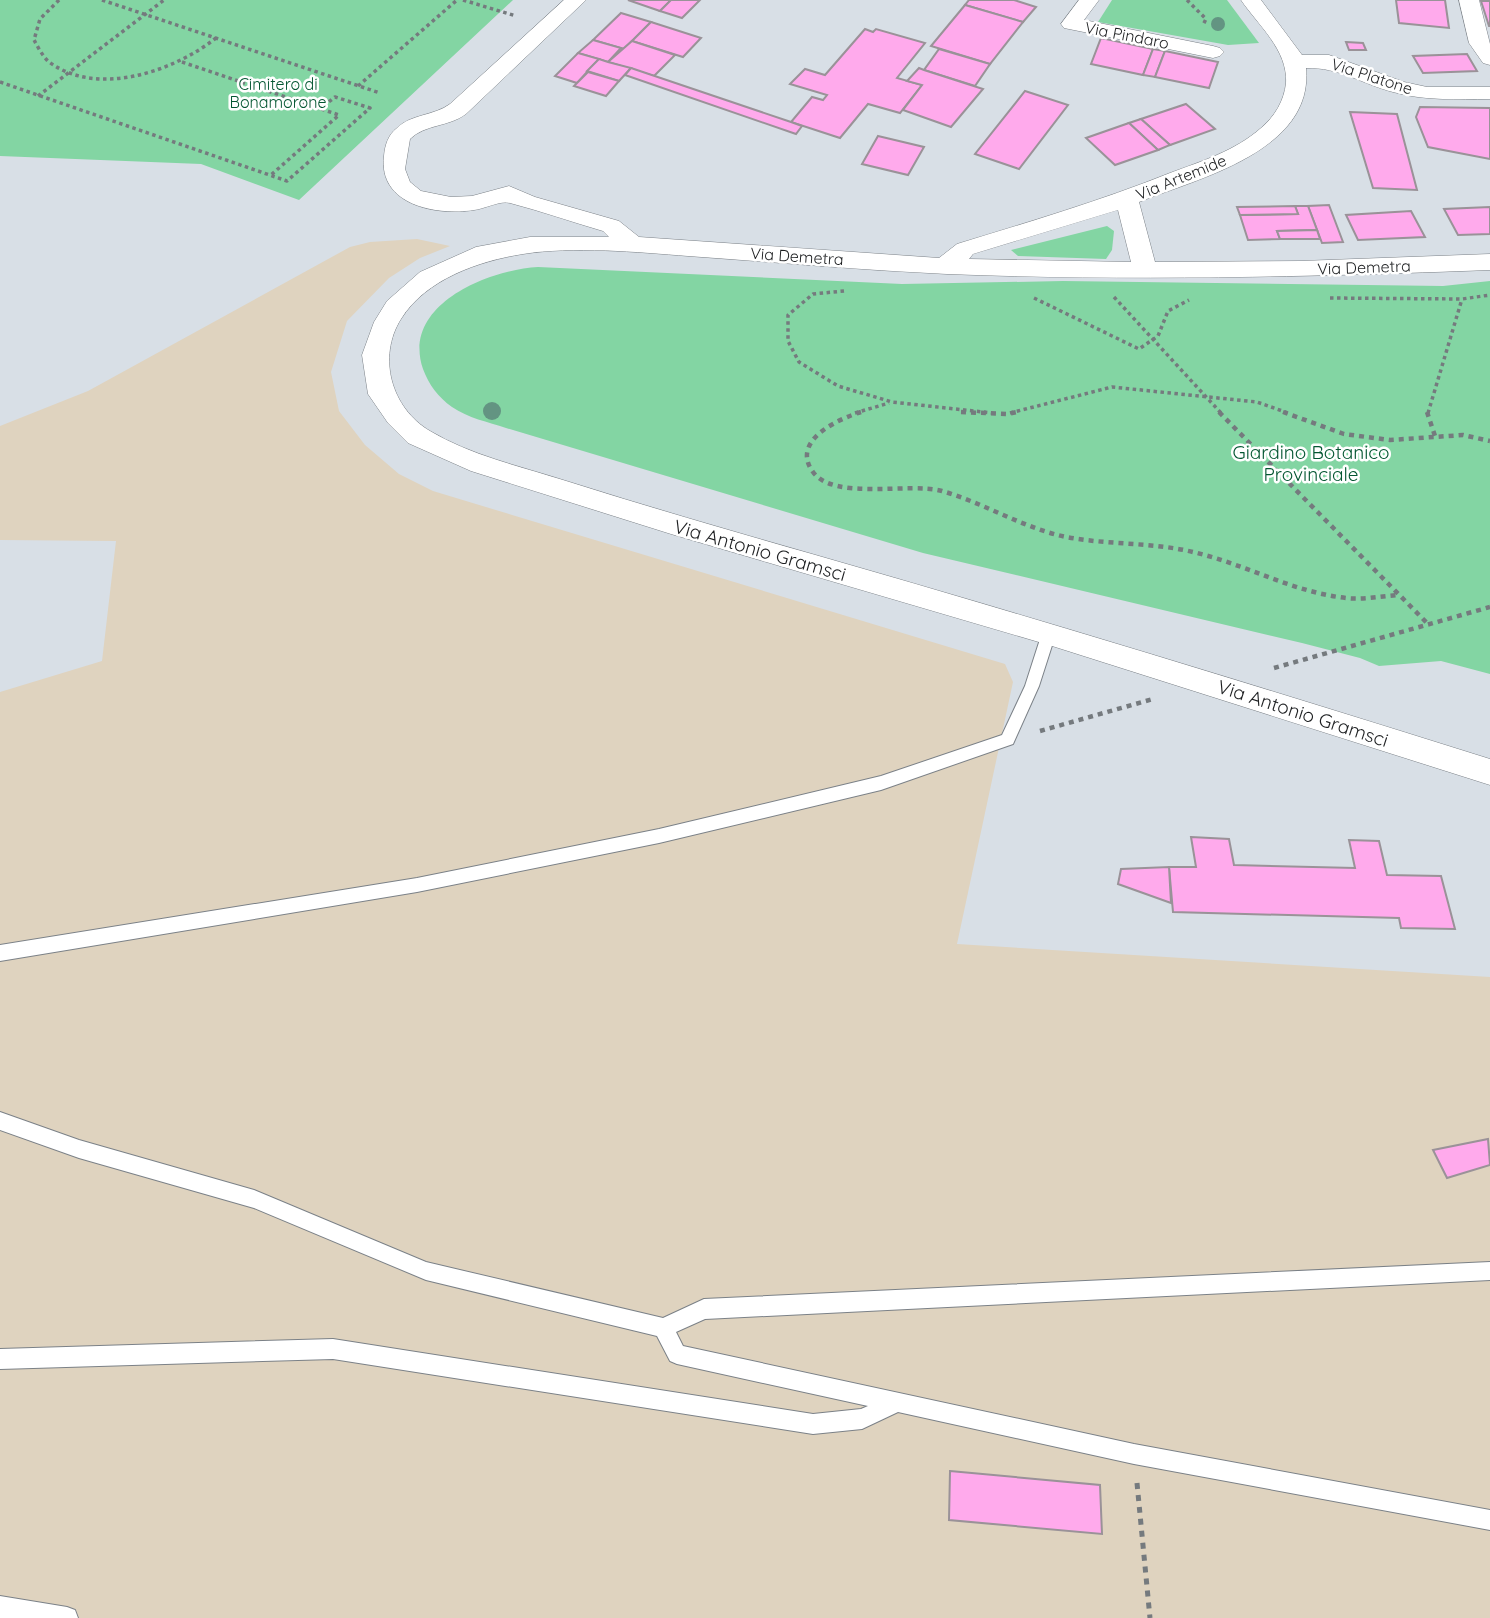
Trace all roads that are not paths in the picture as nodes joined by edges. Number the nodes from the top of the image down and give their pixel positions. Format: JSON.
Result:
{"nodes":[{"id":1,"x":576,"y":0,"type":"edge"},
{"id":2,"x":1089,"y":0,"type":"edge"},
{"id":3,"x":1251,"y":0,"type":"edge"},
{"id":4,"x":1469,"y":0,"type":"edge"},
{"id":5,"x":1213,"y":52,"type":"dead end"},
{"id":6,"x":1490,"y":59,"type":"edge"},
{"id":7,"x":1295,"y":62,"type":"junction"},
{"id":8,"x":1490,"y":93,"type":"edge"},
{"id":9,"x":1127,"y":199,"type":"junction"},
{"id":10,"x":633,"y":244,"type":"junction"},
{"id":11,"x":1490,"y":262,"type":"edge"},
{"id":12,"x":945,"y":266,"type":"junction"},
{"id":13,"x":1145,"y":270,"type":"junction"},
{"id":14,"x":1049,"y":633,"type":"junction"},
{"id":15,"x":1490,"y":772,"type":"edge"},
{"id":16,"x":0,"y":953,"type":"edge"},
{"id":17,"x":0,"y":1121,"type":"edge"},
{"id":18,"x":1490,"y":1270,"type":"edge"},
{"id":19,"x":663,"y":1328,"type":"junction"},
{"id":20,"x":0,"y":1359,"type":"edge"},
{"id":21,"x":897,"y":1402,"type":"junction"},
{"id":22,"x":1490,"y":1520,"type":"edge"},
{"id":23,"x":0,"y":1607,"type":"edge"},
{"id":24,"x":67,"y":1618,"type":"edge"}],
"edges":[{"from":1,"to":10,"type":"street"},
{"from":2,"to":5,"type":"street","name":"Via Pindaro"},
{"from":3,"to":7,"type":"street"},
{"from":4,"to":6,"type":"street"},
{"from":7,"to":8,"type":"street","name":"Via Platone"},
{"from":7,"to":9,"type":"street","name":"Via Artemide"},
{"from":9,"to":12,"type":"street","name":"Via Artemide"},
{"from":9,"to":13,"type":"street"},
{"from":10,"to":12,"type":"street","name":"Via Demetra"},
{"from":10,"to":14,"type":"street","name":"Via Antonio Gramsci"},
{"from":11,"to":13,"type":"street","name":"Via Demetra"},
{"from":12,"to":13,"type":"street","name":"Via Demetra"},
{"from":14,"to":15,"type":"street","name":"Via Antonio Gramsci"},
{"from":14,"to":16,"type":"lane"},
{"from":17,"to":19,"type":"lane"},
{"from":18,"to":19,"type":"lane"},
{"from":19,"to":21,"type":"lane"},
{"from":20,"to":21,"type":"lane"},
{"from":21,"to":22,"type":"lane"},
{"from":23,"to":24,"type":"lane"}]}
